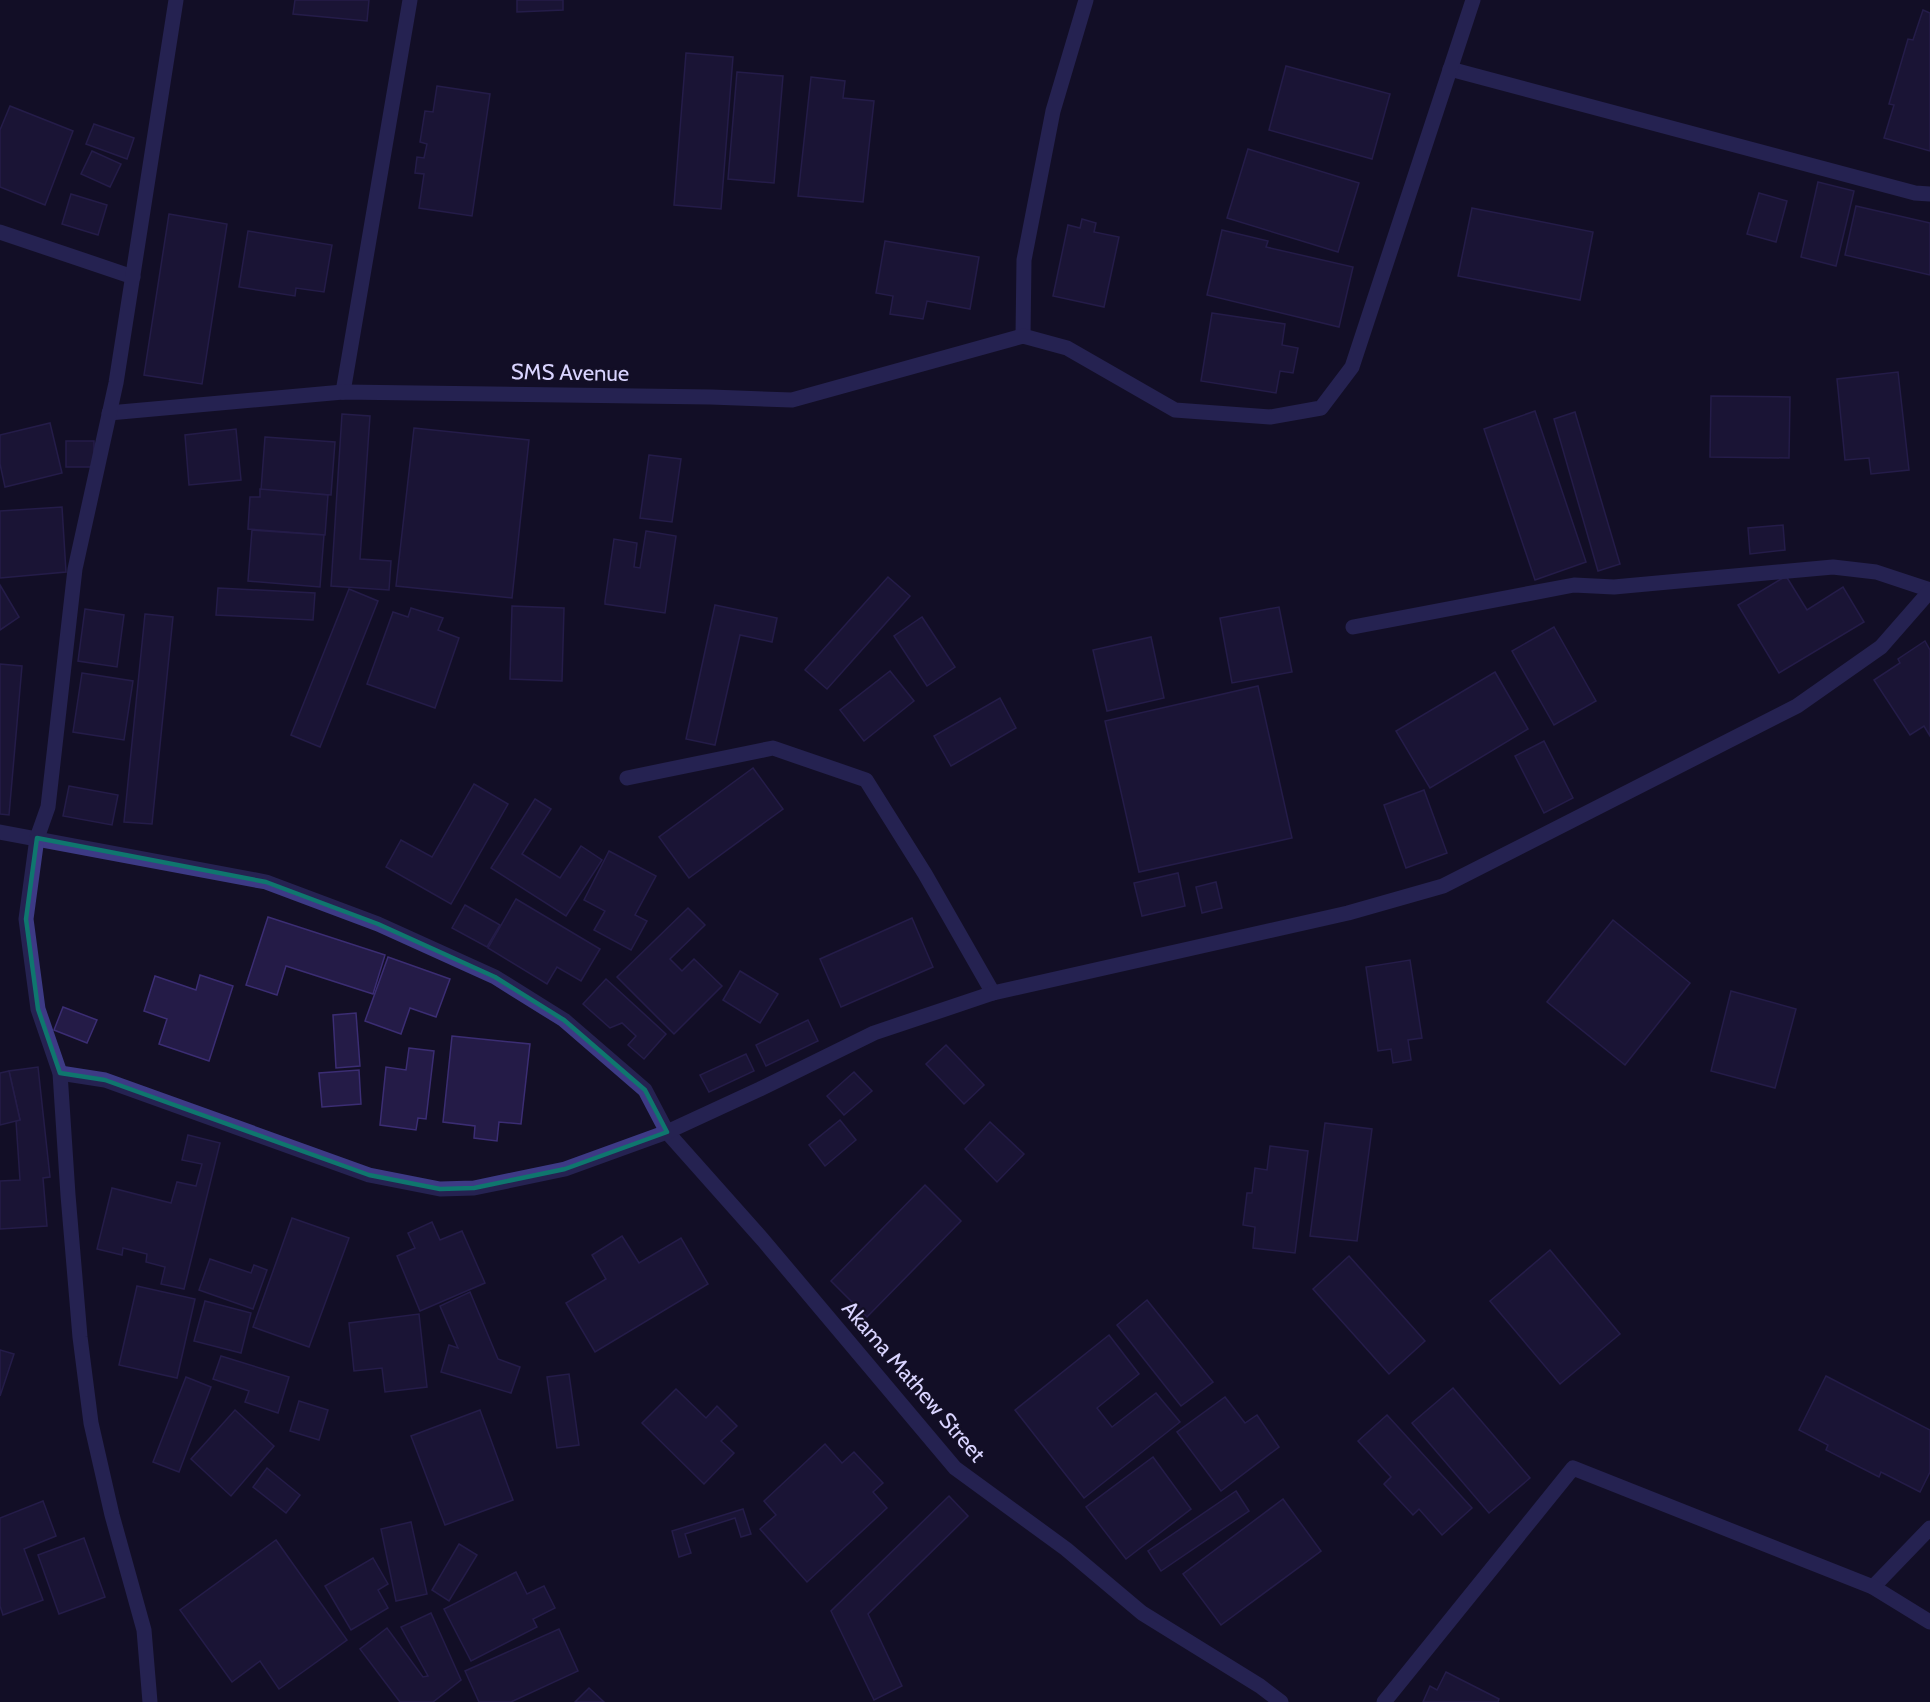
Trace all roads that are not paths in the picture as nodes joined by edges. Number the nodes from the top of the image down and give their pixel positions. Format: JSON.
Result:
{"nodes":[{"id":1,"x":176,"y":0,"type":"edge"},
{"id":2,"x":410,"y":0,"type":"edge"},
{"id":3,"x":1086,"y":0,"type":"edge"},
{"id":4,"x":1473,"y":0,"type":"edge"},
{"id":5,"x":1450,"y":69,"type":"junction"},
{"id":6,"x":1930,"y":194,"type":"edge"},
{"id":7,"x":0,"y":232,"type":"edge"},
{"id":8,"x":133,"y":277,"type":"junction"},
{"id":9,"x":1023,"y":336,"type":"junction"},
{"id":10,"x":343,"y":392,"type":"junction"},
{"id":11,"x":109,"y":413,"type":"junction"},
{"id":12,"x":1930,"y":591,"type":"edge"},
{"id":13,"x":1353,"y":627,"type":"dead end"},
{"id":14,"x":627,"y":778,"type":"dead end"},
{"id":15,"x":0,"y":832,"type":"edge"},
{"id":16,"x":37,"y":838,"type":"junction"},
{"id":17,"x":993,"y":993,"type":"junction"},
{"id":18,"x":60,"y":1073,"type":"junction"},
{"id":19,"x":667,"y":1132,"type":"junction"},
{"id":20,"x":1930,"y":1528,"type":"edge"},
{"id":21,"x":1873,"y":1587,"type":"junction"},
{"id":22,"x":1930,"y":1622,"type":"edge"},
{"id":23,"x":150,"y":1702,"type":"edge"},
{"id":24,"x":1281,"y":1702,"type":"edge"},
{"id":25,"x":1384,"y":1702,"type":"edge"}],
"edges":[{"from":1,"to":8,"type":"street"},
{"from":2,"to":10,"type":"street"},
{"from":3,"to":9,"type":"street"},
{"from":4,"to":5,"type":"street"},
{"from":5,"to":6,"type":"street"},
{"from":5,"to":9,"type":"street"},
{"from":7,"to":8,"type":"street"},
{"from":8,"to":11,"type":"street"},
{"from":9,"to":10,"type":"street","name":"SMS Avenue"},
{"from":10,"to":11,"type":"street","name":"SMS Avenue"},
{"from":11,"to":16,"type":"street"},
{"from":12,"to":13,"type":"street"},
{"from":12,"to":17,"type":"street"},
{"from":14,"to":17,"type":"street"},
{"from":15,"to":16,"type":"street","name":"Akama Mathew Street"},
{"from":16,"to":18,"type":"street"},
{"from":16,"to":19,"type":"street","name":"Akama Mathew Street"},
{"from":17,"to":19,"type":"street"},
{"from":18,"to":19,"type":"street"},
{"from":18,"to":23,"type":"street"},
{"from":19,"to":24,"type":"street","name":"Akama Mathew Street"},
{"from":20,"to":21,"type":"street"},
{"from":21,"to":22,"type":"street"},
{"from":21,"to":25,"type":"street"}]}
